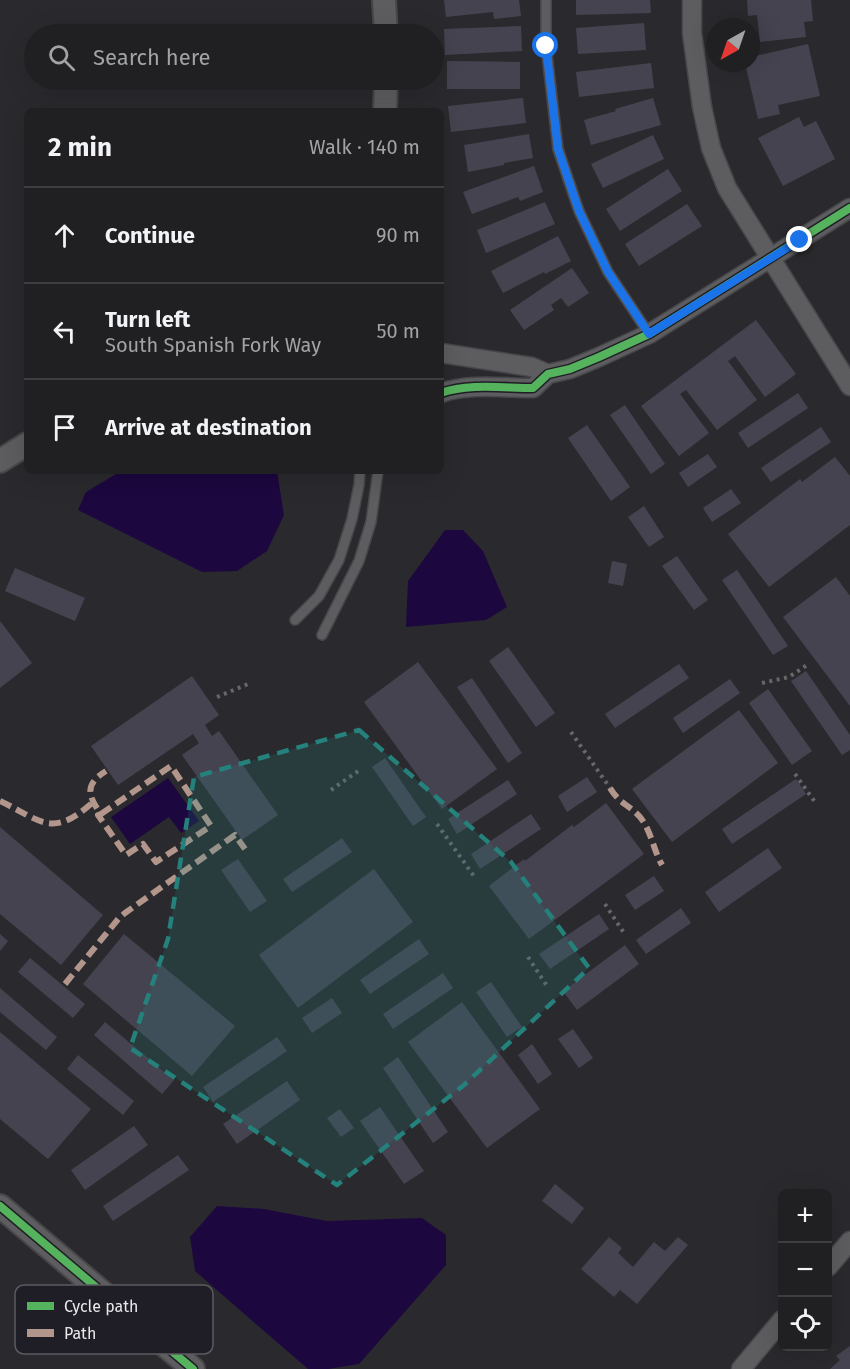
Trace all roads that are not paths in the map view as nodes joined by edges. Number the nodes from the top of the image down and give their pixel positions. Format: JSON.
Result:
{"nodes":[{"id":1,"x":384,"y":0,"type":"edge"},
{"id":2,"x":546,"y":0,"type":"edge"},
{"id":3,"x":692,"y":0,"type":"edge"},
{"id":4,"x":385,"y":24,"type":"edge"},
{"id":5,"x":386,"y":90,"type":"edge"},
{"id":6,"x":385,"y":108,"type":"edge"},
{"id":7,"x":850,"y":208,"type":"edge"},
{"id":8,"x":771,"y":258,"type":"junction"},
{"id":9,"x":649,"y":334,"type":"junction"},
{"id":10,"x":444,"y":353,"type":"edge"},
{"id":11,"x":548,"y":374,"type":"junction"},
{"id":12,"x":850,"y":386,"type":"edge"},
{"id":13,"x":444,"y":392,"type":"edge"},
{"id":14,"x":24,"y":446,"type":"edge"},
{"id":15,"x":0,"y":461,"type":"edge"},
{"id":16,"x":360,"y":474,"type":"edge"},
{"id":17,"x":378,"y":474,"type":"edge"},
{"id":18,"x":295,"y":620,"type":"dead end"},
{"id":19,"x":322,"y":635,"type":"dead end"},
{"id":20,"x":0,"y":1206,"type":"edge"},
{"id":21,"x":850,"y":1240,"type":"edge"},
{"id":22,"x":832,"y":1262,"type":"edge"},
{"id":23,"x":94,"y":1285,"type":"edge"},
{"id":24,"x":778,"y":1326,"type":"edge"},
{"id":25,"x":175,"y":1354,"type":"edge"},
{"id":26,"x":193,"y":1369,"type":"edge"},
{"id":27,"x":741,"y":1369,"type":"edge"}],
"edges":[{"from":1,"to":4,"type":"street"},
{"from":2,"to":9,"type":"lane"},
{"from":3,"to":8,"type":"street"},
{"from":5,"to":6,"type":"street"},
{"from":7,"to":8,"type":"street"},
{"from":8,"to":9,"type":"street"},
{"from":8,"to":12,"type":"street"},
{"from":9,"to":11,"type":"street"},
{"from":10,"to":11,"type":"street"},
{"from":11,"to":13,"type":"street"},
{"from":14,"to":15,"type":"street"},
{"from":16,"to":18,"type":"lane"},
{"from":17,"to":19,"type":"lane"},
{"from":20,"to":23,"type":"street"},
{"from":21,"to":22,"type":"street"},
{"from":24,"to":27,"type":"street"},
{"from":25,"to":26,"type":"street"}]}
